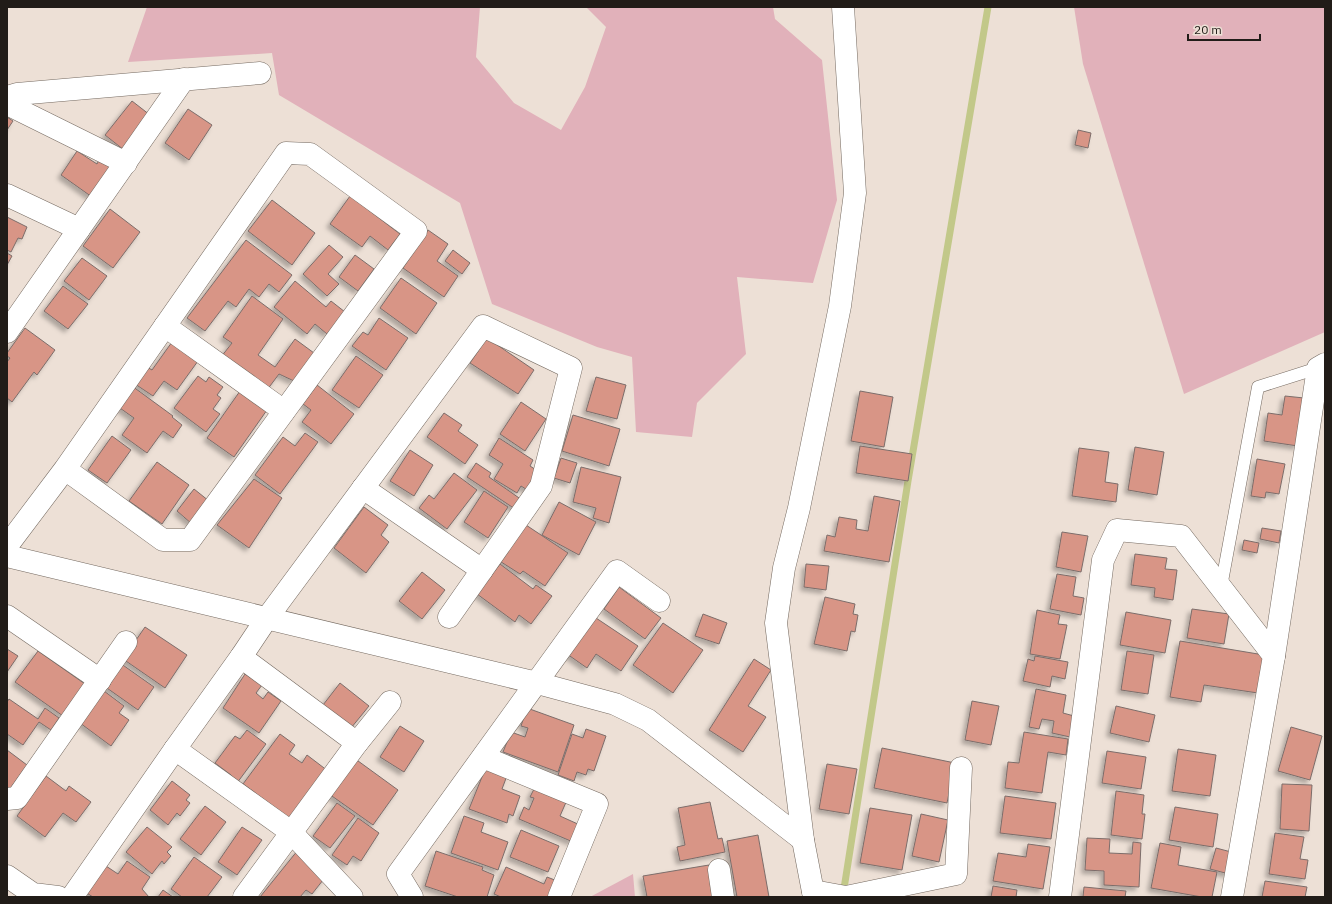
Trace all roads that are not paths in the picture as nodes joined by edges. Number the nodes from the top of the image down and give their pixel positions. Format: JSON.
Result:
{"nodes":[{"id":1,"x":843,"y":7,"type":"edge"},
{"id":2,"x":260,"y":73,"type":"dead end"},
{"id":3,"x":184,"y":79,"type":"junction"},
{"id":4,"x":7,"y":97,"type":"edge"},
{"id":5,"x":7,"y":104,"type":"edge"},
{"id":6,"x":126,"y":162,"type":"junction"},
{"id":7,"x":7,"y":194,"type":"edge"},
{"id":8,"x":79,"y":229,"type":"junction"},
{"id":9,"x":165,"y":326,"type":"junction"},
{"id":10,"x":7,"y":332,"type":"edge"},
{"id":11,"x":1321,"y":366,"type":"edge"},
{"id":12,"x":284,"y":411,"type":"junction"},
{"id":13,"x":65,"y":469,"type":"junction"},
{"id":14,"x":363,"y":488,"type":"junction"},
{"id":15,"x":7,"y":546,"type":"edge"},
{"id":16,"x":7,"y":556,"type":"edge"},
{"id":17,"x":482,"y":570,"type":"junction"},
{"id":18,"x":1221,"y":588,"type":"junction"},
{"id":19,"x":659,"y":601,"type":"dead end"},
{"id":20,"x":7,"y":616,"type":"edge"},
{"id":21,"x":448,"y":617,"type":"dead end"},
{"id":22,"x":267,"y":618,"type":"junction"},
{"id":23,"x":126,"y":642,"type":"dead end"},
{"id":24,"x":1274,"y":656,"type":"junction"},
{"id":25,"x":242,"y":657,"type":"junction"},
{"id":26,"x":100,"y":680,"type":"junction"},
{"id":27,"x":537,"y":683,"type":"junction"},
{"id":28,"x":390,"y":702,"type":"dead end"},
{"id":29,"x":357,"y":743,"type":"junction"},
{"id":30,"x":175,"y":749,"type":"junction"},
{"id":31,"x":483,"y":757,"type":"junction"},
{"id":32,"x":961,"y":768,"type":"dead end"},
{"id":33,"x":7,"y":799,"type":"edge"},
{"id":34,"x":291,"y":832,"type":"junction"},
{"id":35,"x":803,"y":840,"type":"junction"},
{"id":36,"x":719,"y":870,"type":"dead end"},
{"id":37,"x":7,"y":876,"type":"edge"},
{"id":38,"x":814,"y":894,"type":"edge"},
{"id":39,"x":843,"y":896,"type":"edge"},
{"id":40,"x":58,"y":897,"type":"edge"},
{"id":41,"x":72,"y":897,"type":"edge"},
{"id":42,"x":244,"y":897,"type":"edge"},
{"id":43,"x":352,"y":897,"type":"edge"},
{"id":44,"x":412,"y":897,"type":"edge"},
{"id":45,"x":559,"y":897,"type":"edge"},
{"id":46,"x":723,"y":897,"type":"edge"},
{"id":47,"x":1060,"y":897,"type":"edge"},
{"id":48,"x":1232,"y":897,"type":"edge"}],
"edges":[{"from":1,"to":35,"type":"street"},
{"from":2,"to":3,"type":"street"},
{"from":3,"to":4,"type":"street"},
{"from":3,"to":6,"type":"street"},
{"from":5,"to":6,"type":"street"},
{"from":6,"to":8,"type":"street"},
{"from":7,"to":8,"type":"street"},
{"from":8,"to":10,"type":"street"},
{"from":9,"to":12,"type":"street"},
{"from":9,"to":12,"type":"street"},
{"from":9,"to":13,"type":"street"},
{"from":11,"to":18,"type":"lane"},
{"from":11,"to":24,"type":"street"},
{"from":12,"to":13,"type":"street"},
{"from":13,"to":15,"type":"street"},
{"from":14,"to":17,"type":"street"},
{"from":14,"to":17,"type":"street"},
{"from":14,"to":22,"type":"street"},
{"from":16,"to":22,"type":"street"},
{"from":17,"to":21,"type":"street"},
{"from":18,"to":24,"type":"street"},
{"from":18,"to":47,"type":"street"},
{"from":19,"to":27,"type":"street"},
{"from":20,"to":26,"type":"street"},
{"from":22,"to":25,"type":"street"},
{"from":22,"to":27,"type":"street"},
{"from":23,"to":26,"type":"street"},
{"from":24,"to":48,"type":"street"},
{"from":25,"to":29,"type":"street"},
{"from":25,"to":30,"type":"street"},
{"from":26,"to":33,"type":"street"},
{"from":27,"to":31,"type":"street"},
{"from":27,"to":35,"type":"street"},
{"from":28,"to":29,"type":"street"},
{"from":29,"to":34,"type":"street"},
{"from":30,"to":34,"type":"street"},
{"from":30,"to":41,"type":"street"},
{"from":31,"to":44,"type":"street"},
{"from":31,"to":45,"type":"street"},
{"from":32,"to":39,"type":"street"},
{"from":34,"to":42,"type":"street"},
{"from":34,"to":43,"type":"street"},
{"from":35,"to":38,"type":"street"},
{"from":36,"to":46,"type":"street"},
{"from":37,"to":40,"type":"street"},
{"from":38,"to":39,"type":"street"}]}
